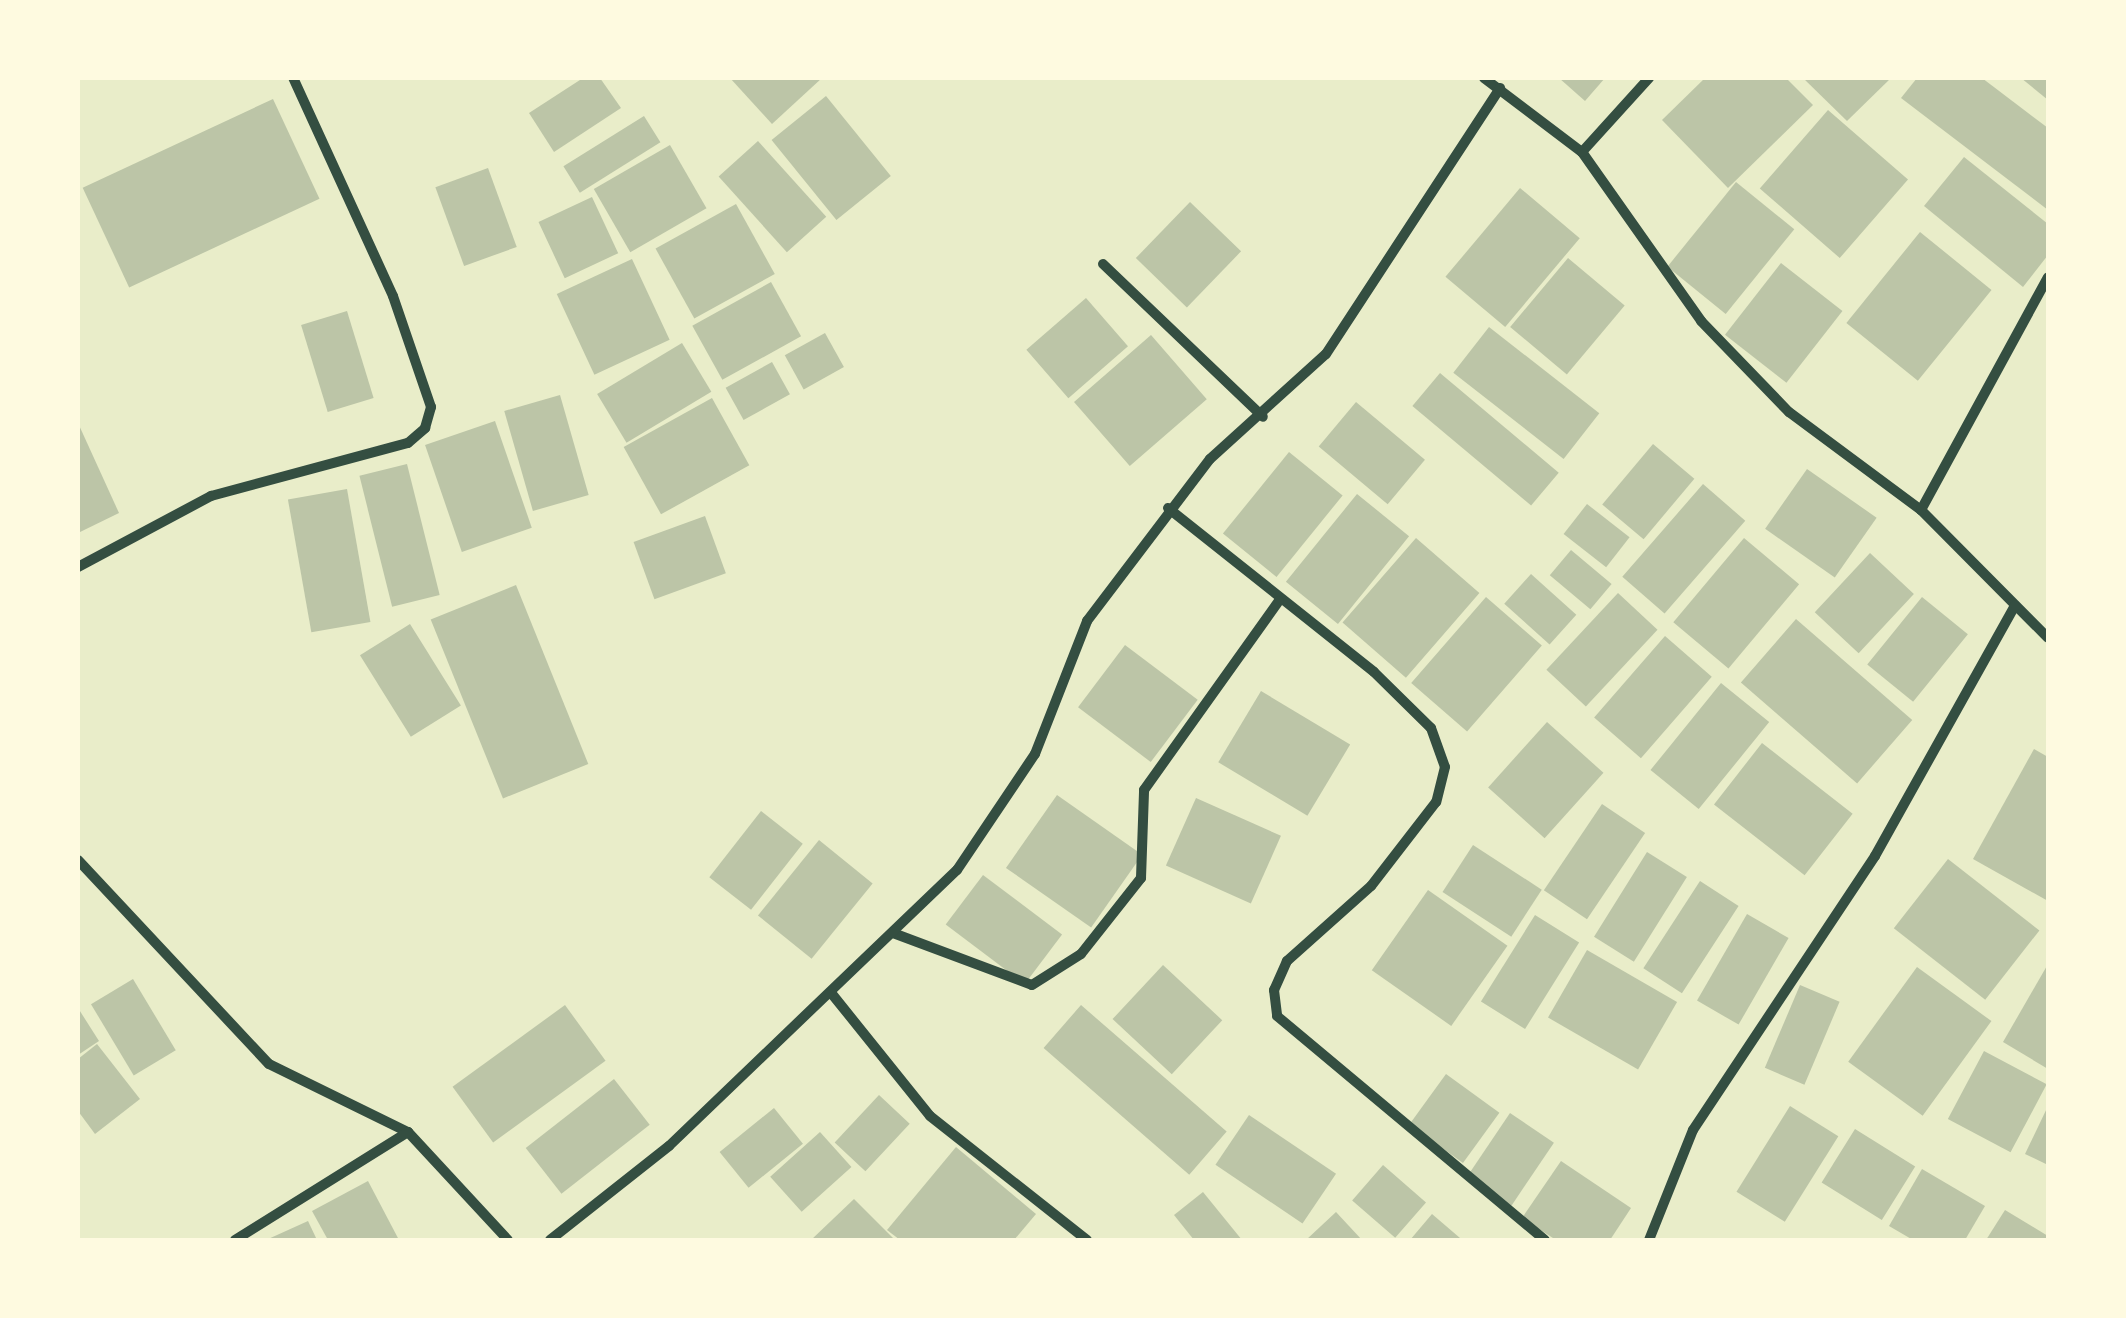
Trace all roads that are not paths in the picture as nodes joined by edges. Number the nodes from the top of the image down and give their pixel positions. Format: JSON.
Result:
{"nodes":[{"id":1,"x":293,"y":78,"type":"edge"},
{"id":2,"x":1484,"y":78,"type":"edge"},
{"id":3,"x":1649,"y":78,"type":"edge"},
{"id":4,"x":1500,"y":88,"type":"junction"},
{"id":5,"x":1582,"y":152,"type":"junction"},
{"id":6,"x":1103,"y":264,"type":"dead end"},
{"id":7,"x":2048,"y":276,"type":"edge"},
{"id":8,"x":1263,"y":417,"type":"junction"},
{"id":9,"x":1168,"y":508,"type":"junction"},
{"id":10,"x":1921,"y":510,"type":"junction"},
{"id":11,"x":78,"y":567,"type":"edge"},
{"id":12,"x":1279,"y":600,"type":"junction"},
{"id":13,"x":2015,"y":605,"type":"junction"},
{"id":14,"x":2048,"y":638,"type":"edge"},
{"id":15,"x":78,"y":860,"type":"edge"},
{"id":16,"x":893,"y":933,"type":"junction"},
{"id":17,"x":832,"y":994,"type":"junction"},
{"id":18,"x":408,"y":1132,"type":"junction"},
{"id":19,"x":235,"y":1240,"type":"edge"},
{"id":20,"x":508,"y":1240,"type":"edge"},
{"id":21,"x":550,"y":1240,"type":"edge"},
{"id":22,"x":1087,"y":1240,"type":"edge"},
{"id":23,"x":1545,"y":1240,"type":"edge"},
{"id":24,"x":1649,"y":1240,"type":"edge"}],
"edges":[{"from":1,"to":11,"type":"street"},
{"from":2,"to":4,"type":"street"},
{"from":3,"to":5,"type":"street"},
{"from":4,"to":5,"type":"street"},
{"from":4,"to":8,"type":"street"},
{"from":5,"to":10,"type":"street"},
{"from":6,"to":8,"type":"street"},
{"from":7,"to":10,"type":"street"},
{"from":8,"to":9,"type":"street"},
{"from":9,"to":12,"type":"street"},
{"from":9,"to":16,"type":"street"},
{"from":10,"to":13,"type":"street"},
{"from":12,"to":16,"type":"street"},
{"from":12,"to":23,"type":"street"},
{"from":13,"to":14,"type":"street"},
{"from":13,"to":24,"type":"street"},
{"from":15,"to":18,"type":"street"},
{"from":16,"to":17,"type":"street"},
{"from":17,"to":21,"type":"street"},
{"from":17,"to":22,"type":"street"},
{"from":18,"to":19,"type":"street"},
{"from":18,"to":20,"type":"street"}]}
